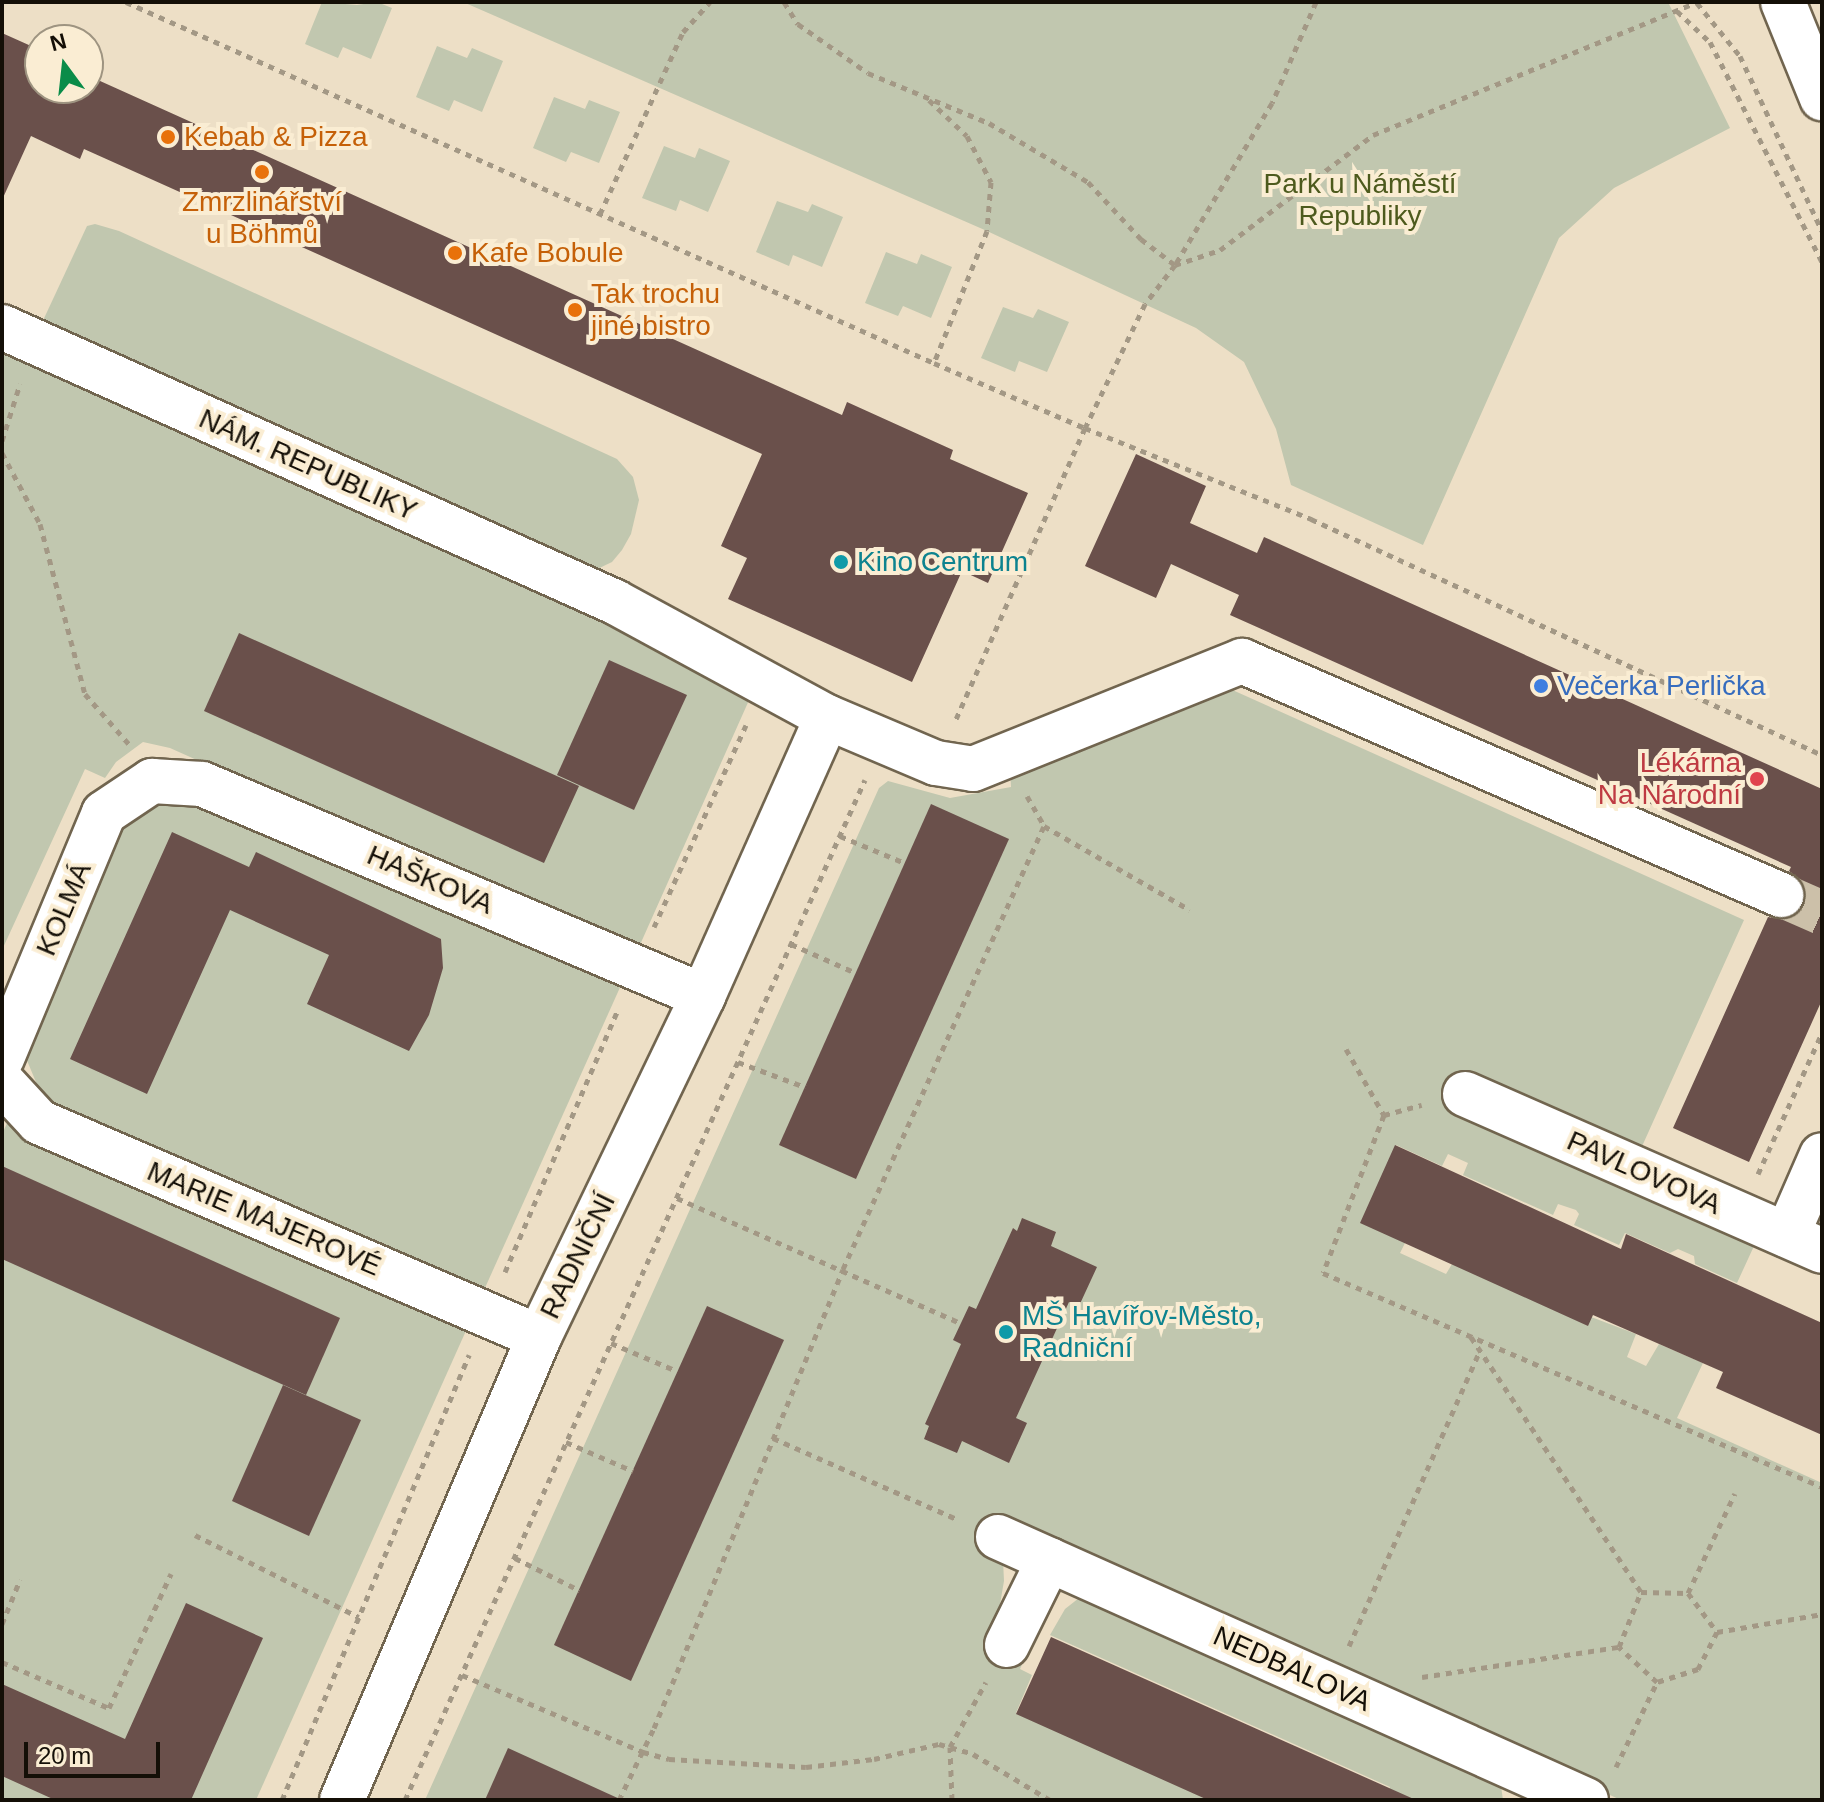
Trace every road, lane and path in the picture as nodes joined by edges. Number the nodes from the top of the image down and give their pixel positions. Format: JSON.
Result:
{"nodes":[{"id":1,"x":126,"y":2,"type":"edge"},
{"id":2,"x":710,"y":2,"type":"edge"},
{"id":3,"x":784,"y":2,"type":"edge"},
{"id":4,"x":1316,"y":2,"type":"edge"},
{"id":5,"x":1697,"y":2,"type":"edge"},
{"id":6,"x":1783,"y":2,"type":"edge"},
{"id":7,"x":1677,"y":11,"type":"junction"},
{"id":8,"x":925,"y":96,"type":"junction"},
{"id":9,"x":1822,"y":98,"type":"edge"},
{"id":10,"x":600,"y":214,"type":"junction"},
{"id":11,"x":1822,"y":231,"type":"edge"},
{"id":12,"x":1822,"y":262,"type":"edge"},
{"id":13,"x":1175,"y":265,"type":"junction"},
{"id":14,"x":18,"y":334,"type":"edge"},
{"id":15,"x":934,"y":363,"type":"junction"},
{"id":16,"x":1085,"y":428,"type":"junction"},
{"id":17,"x":2,"y":441,"type":"edge"},
{"id":18,"x":2,"y":453,"type":"edge"},
{"id":19,"x":827,"y":717,"type":"junction"},
{"id":20,"x":883,"y":741,"type":"junction"},
{"id":21,"x":1822,"y":755,"type":"edge"},
{"id":22,"x":936,"y":763,"type":"junction"},
{"id":23,"x":152,"y":781,"type":"junction"},
{"id":24,"x":840,"y":836,"type":"junction"},
{"id":25,"x":905,"y":863,"type":"dead end"},
{"id":26,"x":1781,"y":895,"type":"tunnel mouth"},
{"id":27,"x":1190,"y":910,"type":"dead end"},
{"id":28,"x":791,"y":944,"type":"junction"},
{"id":29,"x":856,"y":973,"type":"dead end"},
{"id":30,"x":703,"y":996,"type":"junction"},
{"id":31,"x":1822,"y":1033,"type":"edge"},
{"id":32,"x":1346,"y":1049,"type":"dead end"},
{"id":33,"x":2,"y":1058,"type":"edge"},
{"id":34,"x":738,"y":1062,"type":"junction"},
{"id":35,"x":2,"y":1082,"type":"edge"},
{"id":36,"x":805,"y":1087,"type":"dead end"},
{"id":37,"x":1465,"y":1094,"type":"dead end"},
{"id":38,"x":1822,"y":1155,"type":"edge"},
{"id":39,"x":677,"y":1198,"type":"junction"},
{"id":40,"x":1739,"y":1215,"type":"junction"},
{"id":41,"x":1804,"y":1243,"type":"edge"},
{"id":42,"x":843,"y":1269,"type":"junction"},
{"id":43,"x":487,"y":1314,"type":"junction"},
{"id":44,"x":961,"y":1323,"type":"dead end"},
{"id":45,"x":539,"y":1337,"type":"junction"},
{"id":46,"x":1470,"y":1337,"type":"junction"},
{"id":47,"x":611,"y":1343,"type":"junction"},
{"id":48,"x":1480,"y":1350,"type":"junction"},
{"id":49,"x":677,"y":1371,"type":"dead end"},
{"id":50,"x":773,"y":1438,"type":"junction"},
{"id":51,"x":566,"y":1442,"type":"junction"},
{"id":52,"x":633,"y":1471,"type":"dead end"},
{"id":53,"x":1822,"y":1487,"type":"edge"},
{"id":54,"x":1735,"y":1493,"type":"dead end"},
{"id":55,"x":195,"y":1535,"type":"dead end"},
{"id":56,"x":998,"y":1537,"type":"joint"},
{"id":57,"x":515,"y":1558,"type":"junction"},
{"id":58,"x":1049,"y":1560,"type":"junction"},
{"id":59,"x":171,"y":1574,"type":"dead end"},
{"id":60,"x":20,"y":1580,"type":"dead end"},
{"id":61,"x":579,"y":1590,"type":"dead end"},
{"id":62,"x":1641,"y":1592,"type":"junction"},
{"id":63,"x":1688,"y":1593,"type":"junction"},
{"id":64,"x":1822,"y":1614,"type":"edge"},
{"id":65,"x":359,"y":1617,"type":"junction"},
{"id":66,"x":2,"y":1624,"type":"edge"},
{"id":67,"x":1717,"y":1632,"type":"junction"},
{"id":68,"x":1007,"y":1645,"type":"joint"},
{"id":69,"x":1619,"y":1647,"type":"junction"},
{"id":70,"x":2,"y":1662,"type":"edge"},
{"id":71,"x":462,"y":1675,"type":"junction"},
{"id":72,"x":1417,"y":1678,"type":"dead end"},
{"id":73,"x":1657,"y":1682,"type":"junction"},
{"id":74,"x":1331,"y":1687,"type":"junction"},
{"id":75,"x":950,"y":1747,"type":"junction"},
{"id":76,"x":643,"y":1752,"type":"junction"},
{"id":77,"x":1599,"y":1787,"type":"edge"},
{"id":78,"x":282,"y":1800,"type":"edge"},
{"id":79,"x":342,"y":1800,"type":"edge"},
{"id":80,"x":405,"y":1800,"type":"edge"},
{"id":81,"x":619,"y":1800,"type":"edge"},
{"id":82,"x":952,"y":1800,"type":"edge"},
{"id":83,"x":1050,"y":1800,"type":"edge"}],
"edges":[{"from":1,"to":10,"type":"path"},
{"from":2,"to":10,"type":"path"},
{"from":3,"to":8,"type":"path"},
{"from":4,"to":13,"type":"path"},
{"from":5,"to":7,"type":"path"},
{"from":5,"to":11,"type":"path"},
{"from":6,"to":9,"type":"street"},
{"from":7,"to":12,"type":"path"},
{"from":7,"to":13,"type":"path"},
{"from":8,"to":13,"type":"path"},
{"from":8,"to":15,"type":"path"},
{"from":10,"to":15,"type":"path"},
{"from":13,"to":16,"type":"path"},
{"from":14,"to":17,"type":"path"},
{"from":14,"to":19,"type":"street","name":"NÁM. REPUBLIKY"},
{"from":15,"to":16,"type":"path"},
{"from":16,"to":21,"type":"path"},
{"from":16,"to":22,"type":"path"},
{"from":18,"to":23,"type":"path"},
{"from":19,"to":20,"type":"street","name":"NÁM. REPUBLIKY"},
{"from":19,"to":30,"type":"street","name":"RADNIČNÍ"},
{"from":20,"to":22,"type":"street","name":"NÁM. REPUBLIKY"},
{"from":20,"to":24,"type":"path"},
{"from":22,"to":26,"type":"street","name":"NÁM. REPUBLIKY"},
{"from":23,"to":30,"type":"street","name":"HAŠKOVA"},
{"from":23,"to":33,"type":"street","name":"KOLMÁ"},
{"from":24,"to":25,"type":"path"},
{"from":24,"to":28,"type":"path"},
{"from":27,"to":42,"type":"path"},
{"from":28,"to":29,"type":"path"},
{"from":28,"to":34,"type":"path"},
{"from":30,"to":45,"type":"street","name":"RADNIČNÍ"},
{"from":31,"to":40,"type":"path"},
{"from":32,"to":46,"type":"path"},
{"from":34,"to":36,"type":"path"},
{"from":34,"to":39,"type":"path"},
{"from":35,"to":43,"type":"street","name":"MARIE MAJEROVÉ"},
{"from":37,"to":40,"type":"street","name":"PAVLOVOVA"},
{"from":38,"to":41,"type":"street"},
{"from":39,"to":42,"type":"path"},
{"from":39,"to":47,"type":"path"},
{"from":40,"to":41,"type":"street","name":"PAVLOVOVA"},
{"from":42,"to":44,"type":"path"},
{"from":42,"to":50,"type":"path"},
{"from":43,"to":45,"type":"street","name":"MARIE MAJEROVÉ"},
{"from":43,"to":65,"type":"path"},
{"from":45,"to":79,"type":"street","name":"RADNIČNÍ"},
{"from":46,"to":48,"type":"path"},
{"from":46,"to":53,"type":"path"},
{"from":47,"to":49,"type":"path"},
{"from":47,"to":51,"type":"path"},
{"from":48,"to":62,"type":"path"},
{"from":48,"to":74,"type":"path"},
{"from":50,"to":56,"type":"path"},
{"from":50,"to":76,"type":"path"},
{"from":51,"to":52,"type":"path"},
{"from":51,"to":57,"type":"path"},
{"from":54,"to":63,"type":"path"},
{"from":55,"to":65,"type":"path"},
{"from":56,"to":58,"type":"street","name":"NEDBALOVA"},
{"from":57,"to":61,"type":"path"},
{"from":57,"to":71,"type":"path"},
{"from":58,"to":68,"type":"street"},
{"from":58,"to":74,"type":"street","name":"NEDBALOVA"},
{"from":59,"to":70,"type":"path"},
{"from":60,"to":66,"type":"path"},
{"from":62,"to":63,"type":"path"},
{"from":62,"to":69,"type":"path"},
{"from":63,"to":67,"type":"path"},
{"from":64,"to":67,"type":"path"},
{"from":65,"to":78,"type":"path"},
{"from":67,"to":73,"type":"path"},
{"from":68,"to":75,"type":"path"},
{"from":69,"to":72,"type":"path"},
{"from":69,"to":73,"type":"path"},
{"from":71,"to":76,"type":"path"},
{"from":71,"to":80,"type":"path"},
{"from":73,"to":77,"type":"path"},
{"from":74,"to":77,"type":"street","name":"NEDBALOVA"},
{"from":75,"to":76,"type":"path"},
{"from":75,"to":82,"type":"path"},
{"from":75,"to":83,"type":"path"},
{"from":76,"to":81,"type":"path"}]}
